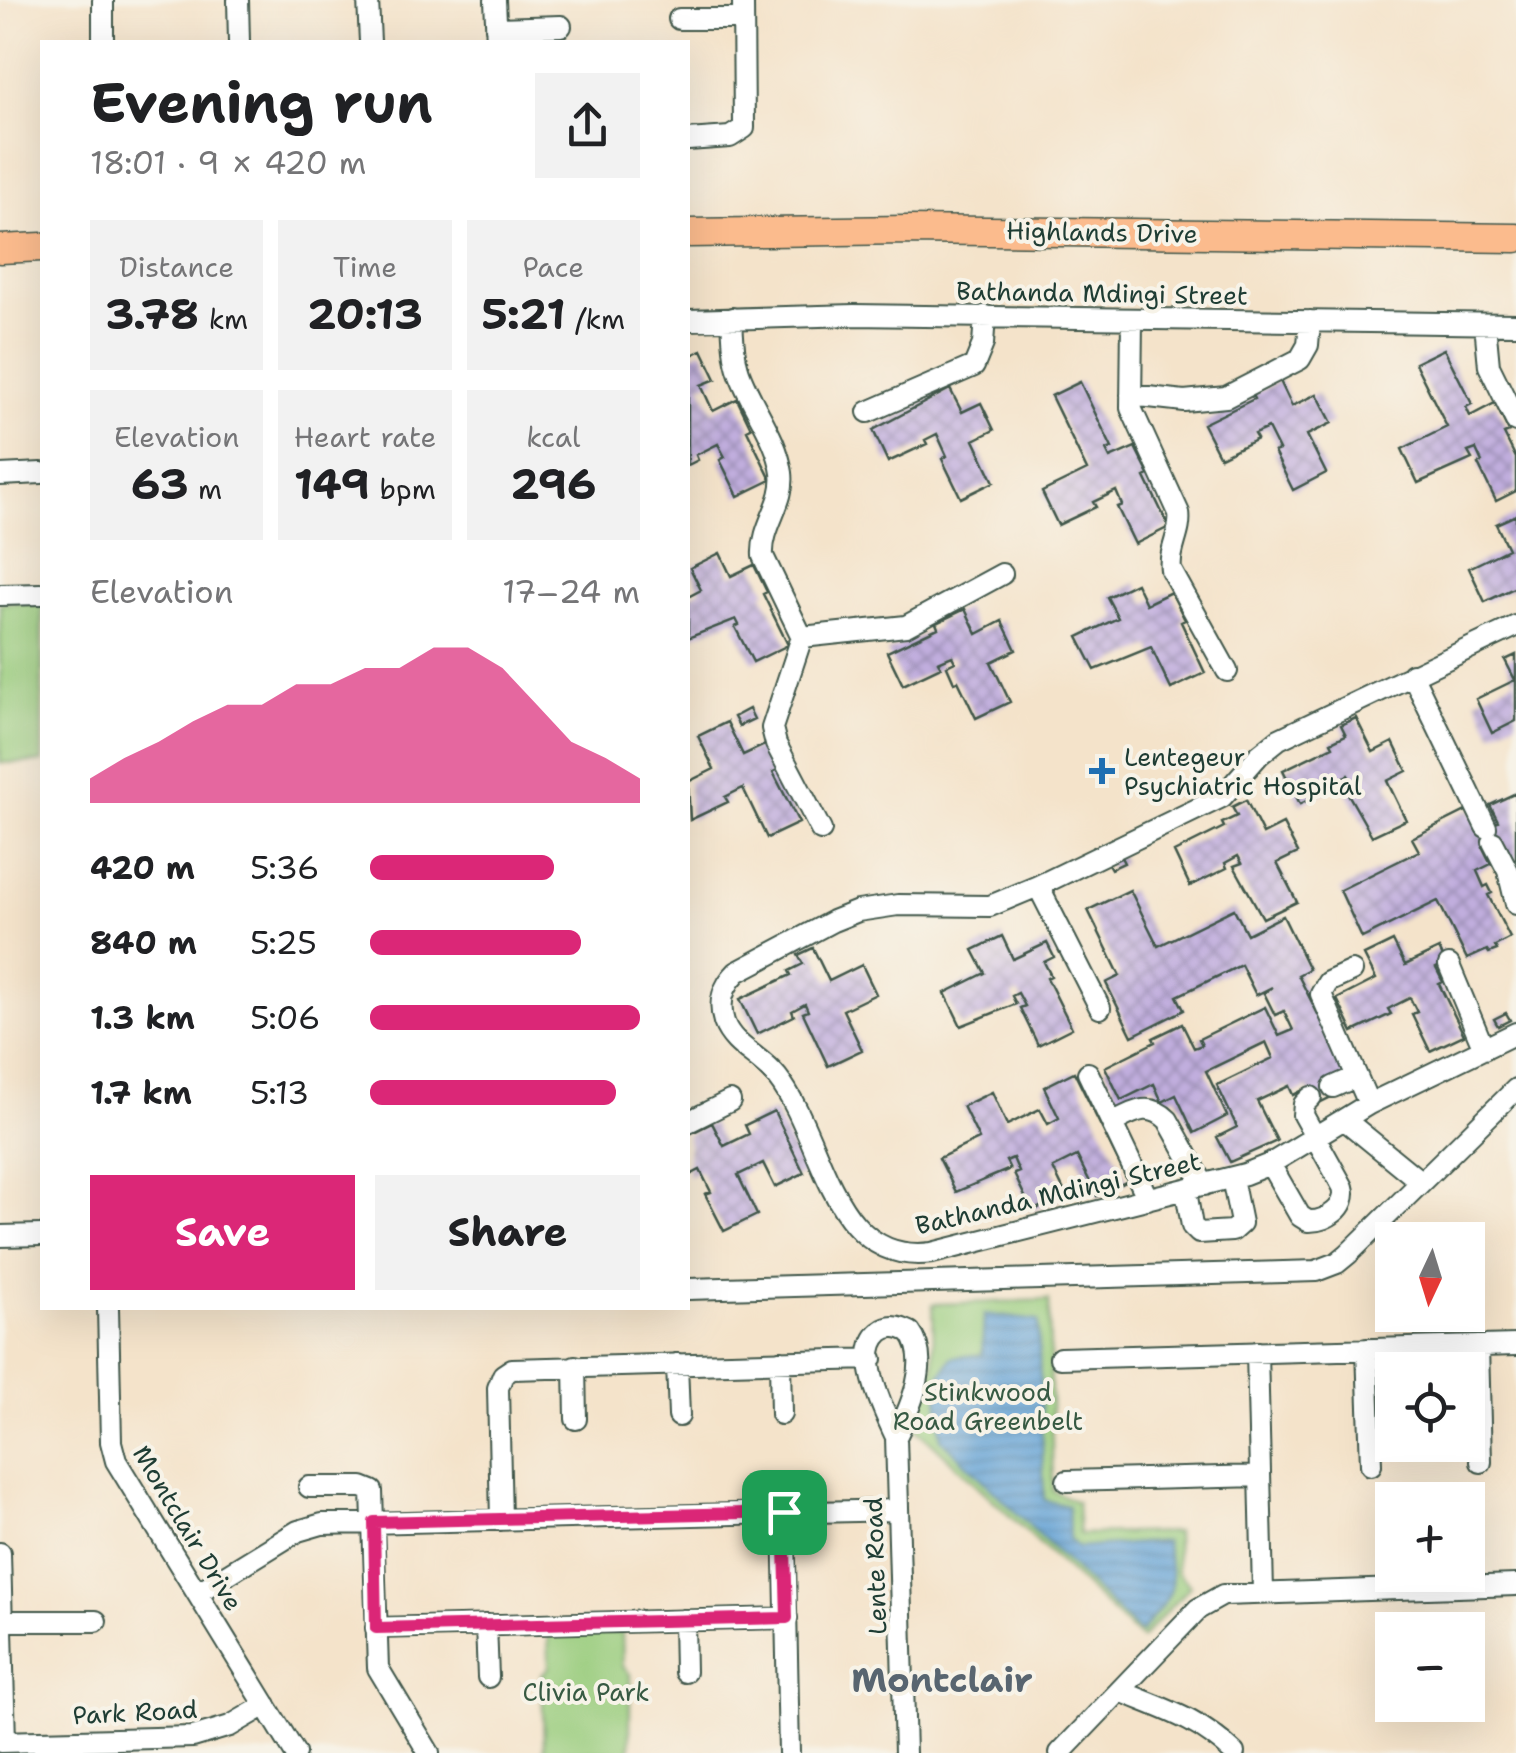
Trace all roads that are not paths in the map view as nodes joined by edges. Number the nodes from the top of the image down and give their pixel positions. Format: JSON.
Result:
{"nodes":[{"id":1,"x":102,"y":0,"type":"edge"},
{"id":2,"x":238,"y":0,"type":"edge"},
{"id":3,"x":368,"y":0,"type":"edge"},
{"id":4,"x":495,"y":0,"type":"edge"},
{"id":5,"x":743,"y":10,"type":"edge"},
{"id":6,"x":680,"y":19,"type":"dead end"},
{"id":7,"x":561,"y":26,"type":"dead end"},
{"id":8,"x":497,"y":35,"type":"edge"},
{"id":9,"x":103,"y":40,"type":"edge"},
{"id":10,"x":239,"y":40,"type":"edge"},
{"id":11,"x":370,"y":40,"type":"edge"},
{"id":12,"x":690,"y":140,"type":"edge"},
{"id":13,"x":690,"y":232,"type":"edge"},
{"id":14,"x":1516,"y":238,"type":"edge"},
{"id":15,"x":40,"y":248,"type":"edge"},
{"id":16,"x":0,"y":249,"type":"edge"},
{"id":17,"x":985,"y":316,"type":"junction"},
{"id":18,"x":732,"y":318,"type":"junction"},
{"id":19,"x":1132,"y":319,"type":"junction"},
{"id":20,"x":690,"y":320,"type":"edge"},
{"id":21,"x":1310,"y":321,"type":"junction"},
{"id":22,"x":1485,"y":324,"type":"junction"},
{"id":23,"x":1516,"y":324,"type":"edge"},
{"id":24,"x":1131,"y":395,"type":"junction"},
{"id":25,"x":868,"y":412,"type":"dead end"},
{"id":26,"x":1516,"y":420,"type":"edge"},
{"id":27,"x":40,"y":473,"type":"edge"},
{"id":28,"x":0,"y":474,"type":"edge"},
{"id":29,"x":1002,"y":574,"type":"dead end"},
{"id":30,"x":40,"y":594,"type":"edge"},
{"id":31,"x":0,"y":595,"type":"edge"},
{"id":32,"x":1516,"y":626,"type":"edge"},
{"id":33,"x":802,"y":637,"type":"junction"},
{"id":34,"x":1227,"y":671,"type":"dead end"},
{"id":35,"x":1412,"y":674,"type":"junction"},
{"id":36,"x":822,"y":830,"type":"dead end"},
{"id":37,"x":1038,"y":886,"type":"junction"},
{"id":38,"x":1516,"y":904,"type":"edge"},
{"id":39,"x":1449,"y":964,"type":"dead end"},
{"id":40,"x":1352,"y":971,"type":"dead end"},
{"id":41,"x":1100,"y":1008,"type":"dead end"},
{"id":42,"x":1516,"y":1033,"type":"edge"},
{"id":43,"x":1484,"y":1049,"type":"junction"},
{"id":44,"x":1088,"y":1073,"type":"dead end"},
{"id":45,"x":1356,"y":1076,"type":"junction"},
{"id":46,"x":1334,"y":1087,"type":"dead end"},
{"id":47,"x":1516,"y":1089,"type":"edge"},
{"id":48,"x":1311,"y":1097,"type":"dead end"},
{"id":49,"x":730,"y":1102,"type":"dead end"},
{"id":50,"x":1369,"y":1104,"type":"junction"},
{"id":51,"x":1345,"y":1120,"type":"junction"},
{"id":52,"x":690,"y":1121,"type":"edge"},
{"id":53,"x":1112,"y":1123,"type":"junction"},
{"id":54,"x":1314,"y":1138,"type":"junction"},
{"id":55,"x":1270,"y":1164,"type":"junction"},
{"id":56,"x":1232,"y":1178,"type":"junction"},
{"id":57,"x":1421,"y":1182,"type":"junction"},
{"id":58,"x":1195,"y":1188,"type":"junction"},
{"id":59,"x":1148,"y":1199,"type":"junction"},
{"id":60,"x":40,"y":1235,"type":"edge"},
{"id":61,"x":0,"y":1236,"type":"edge"},
{"id":62,"x":690,"y":1290,"type":"edge"},
{"id":63,"x":108,"y":1310,"type":"edge"},
{"id":64,"x":1516,"y":1345,"type":"edge"},
{"id":65,"x":1478,"y":1346,"type":"junction"},
{"id":66,"x":1367,"y":1349,"type":"junction"},
{"id":67,"x":1257,"y":1352,"type":"junction"},
{"id":68,"x":1478,"y":1352,"type":"edge"},
{"id":69,"x":1060,"y":1358,"type":"dead end"},
{"id":70,"x":872,"y":1359,"type":"junction"},
{"id":71,"x":780,"y":1361,"type":"junction"},
{"id":72,"x":677,"y":1364,"type":"junction"},
{"id":73,"x":575,"y":1366,"type":"junction"},
{"id":74,"x":781,"y":1414,"type":"dead end"},
{"id":75,"x":679,"y":1416,"type":"dead end"},
{"id":76,"x":576,"y":1419,"type":"dead end"},
{"id":77,"x":896,"y":1436,"type":"junction"},
{"id":78,"x":1371,"y":1465,"type":"dead end"},
{"id":79,"x":1260,"y":1476,"type":"junction"},
{"id":80,"x":1067,"y":1482,"type":"dead end"},
{"id":81,"x":309,"y":1487,"type":"dead end"},
{"id":82,"x":898,"y":1510,"type":"junction"},
{"id":83,"x":784,"y":1512,"type":"junction"},
{"id":84,"x":501,"y":1520,"type":"junction"},
{"id":85,"x":374,"y":1522,"type":"junction"},
{"id":86,"x":0,"y":1553,"type":"edge"},
{"id":87,"x":0,"y":1566,"type":"edge"},
{"id":88,"x":1516,"y":1585,"type":"edge"},
{"id":89,"x":197,"y":1592,"type":"junction"},
{"id":90,"x":1263,"y":1592,"type":"junction"},
{"id":91,"x":787,"y":1618,"type":"junction"},
{"id":92,"x":684,"y":1620,"type":"junction"},
{"id":93,"x":2,"y":1621,"type":"edge"},
{"id":94,"x":96,"y":1621,"type":"dead end"},
{"id":95,"x":486,"y":1625,"type":"junction"},
{"id":96,"x":376,"y":1628,"type":"junction"},
{"id":97,"x":685,"y":1672,"type":"dead end"},
{"id":98,"x":488,"y":1677,"type":"dead end"},
{"id":99,"x":1120,"y":1690,"type":"junction"},
{"id":100,"x":266,"y":1705,"type":"junction"},
{"id":101,"x":2,"y":1742,"type":"edge"},
{"id":102,"x":141,"y":1746,"type":"edge"},
{"id":103,"x":295,"y":1753,"type":"edge"},
{"id":104,"x":430,"y":1753,"type":"edge"},
{"id":105,"x":789,"y":1753,"type":"edge"},
{"id":106,"x":904,"y":1753,"type":"edge"},
{"id":107,"x":1060,"y":1753,"type":"edge"},
{"id":108,"x":1234,"y":1753,"type":"edge"}],
"edges":[{"from":1,"to":9,"type":"street"},
{"from":2,"to":10,"type":"street"},
{"from":3,"to":11,"type":"street"},
{"from":4,"to":8,"type":"street"},
{"from":5,"to":6,"type":"street"},
{"from":5,"to":12,"type":"street"},
{"from":7,"to":8,"type":"street"},
{"from":13,"to":14,"type":"main road","name":"Highlands Drive"},
{"from":15,"to":16,"type":"main road"},
{"from":17,"to":18,"type":"street","name":"Bathanda Mdingi Street"},
{"from":17,"to":19,"type":"street","name":"Bathanda Mdingi Street"},
{"from":17,"to":25,"type":"street"},
{"from":18,"to":20,"type":"street","name":"Bathanda Mdingi Street"},
{"from":18,"to":33,"type":"street"},
{"from":19,"to":21,"type":"street","name":"Bathanda Mdingi Street"},
{"from":19,"to":24,"type":"street"},
{"from":21,"to":22,"type":"street","name":"Bathanda Mdingi Street"},
{"from":21,"to":24,"type":"street"},
{"from":22,"to":23,"type":"street","name":"Bathanda Mdingi Street"},
{"from":22,"to":26,"type":"street"},
{"from":24,"to":34,"type":"street"},
{"from":27,"to":28,"type":"street"},
{"from":29,"to":33,"type":"street"},
{"from":30,"to":31,"type":"street"},
{"from":32,"to":35,"type":"street","name":"Bathanda Mdingi Street"},
{"from":33,"to":36,"type":"street"},
{"from":35,"to":37,"type":"street","name":"Bathanda Mdingi Street"},
{"from":35,"to":38,"type":"street"},
{"from":37,"to":41,"type":"street"},
{"from":37,"to":59,"type":"street","name":"Bathanda Mdingi Street"},
{"from":39,"to":43,"type":"street"},
{"from":40,"to":45,"type":"street"},
{"from":42,"to":43,"type":"street","name":"Bathanda Mdingi Street"},
{"from":43,"to":50,"type":"street","name":"Bathanda Mdingi Street"},
{"from":44,"to":53,"type":"street"},
{"from":45,"to":46,"type":"street"},
{"from":45,"to":50,"type":"street"},
{"from":47,"to":57,"type":"street"},
{"from":48,"to":54,"type":"street"},
{"from":49,"to":52,"type":"street"},
{"from":50,"to":51,"type":"street","name":"Bathanda Mdingi Street"},
{"from":51,"to":54,"type":"street","name":"Bathanda Mdingi Street"},
{"from":51,"to":57,"type":"street"},
{"from":53,"to":58,"type":"street"},
{"from":53,"to":59,"type":"street"},
{"from":54,"to":55,"type":"street","name":"Bathanda Mdingi Street"},
{"from":54,"to":55,"type":"street"},
{"from":55,"to":56,"type":"street","name":"Bathanda Mdingi Street"},
{"from":56,"to":58,"type":"street","name":"Bathanda Mdingi Street"},
{"from":56,"to":58,"type":"street"},
{"from":57,"to":62,"type":"street"},
{"from":58,"to":59,"type":"street","name":"Bathanda Mdingi Street"},
{"from":60,"to":61,"type":"street"},
{"from":63,"to":89,"type":"street","name":"Montclair Drive"},
{"from":64,"to":65,"type":"street"},
{"from":65,"to":66,"type":"street"},
{"from":65,"to":68,"type":"street"},
{"from":66,"to":67,"type":"street"},
{"from":66,"to":78,"type":"street"},
{"from":67,"to":69,"type":"street"},
{"from":67,"to":79,"type":"street"},
{"from":70,"to":71,"type":"street"},
{"from":70,"to":77,"type":"street","name":"Lente Road"},
{"from":70,"to":77,"type":"street","name":"Lente Road"},
{"from":71,"to":72,"type":"street"},
{"from":71,"to":74,"type":"street"},
{"from":72,"to":73,"type":"street"},
{"from":72,"to":75,"type":"street"},
{"from":73,"to":76,"type":"street"},
{"from":73,"to":84,"type":"street"},
{"from":77,"to":82,"type":"street","name":"Lente Road"},
{"from":79,"to":80,"type":"street"},
{"from":79,"to":90,"type":"street"},
{"from":81,"to":85,"type":"street"},
{"from":82,"to":83,"type":"street"},
{"from":82,"to":106,"type":"street","name":"Lente Road"},
{"from":83,"to":84,"type":"street"},
{"from":83,"to":91,"type":"street"},
{"from":84,"to":85,"type":"street"},
{"from":85,"to":89,"type":"street"},
{"from":85,"to":96,"type":"street"},
{"from":86,"to":87,"type":"street"},
{"from":87,"to":93,"type":"street"},
{"from":88,"to":90,"type":"street"},
{"from":89,"to":100,"type":"street","name":"Montclair Drive"},
{"from":90,"to":99,"type":"street"},
{"from":91,"to":92,"type":"street"},
{"from":91,"to":105,"type":"street"},
{"from":92,"to":95,"type":"street"},
{"from":92,"to":97,"type":"street"},
{"from":93,"to":94,"type":"street"},
{"from":93,"to":101,"type":"street"},
{"from":95,"to":96,"type":"street"},
{"from":95,"to":98,"type":"street"},
{"from":96,"to":104,"type":"street"},
{"from":99,"to":107,"type":"street"},
{"from":99,"to":108,"type":"street"},
{"from":100,"to":102,"type":"street","name":"Park Road"},
{"from":100,"to":103,"type":"street","name":"Montclair Drive"},
{"from":101,"to":102,"type":"street","name":"Park Road"}]}
